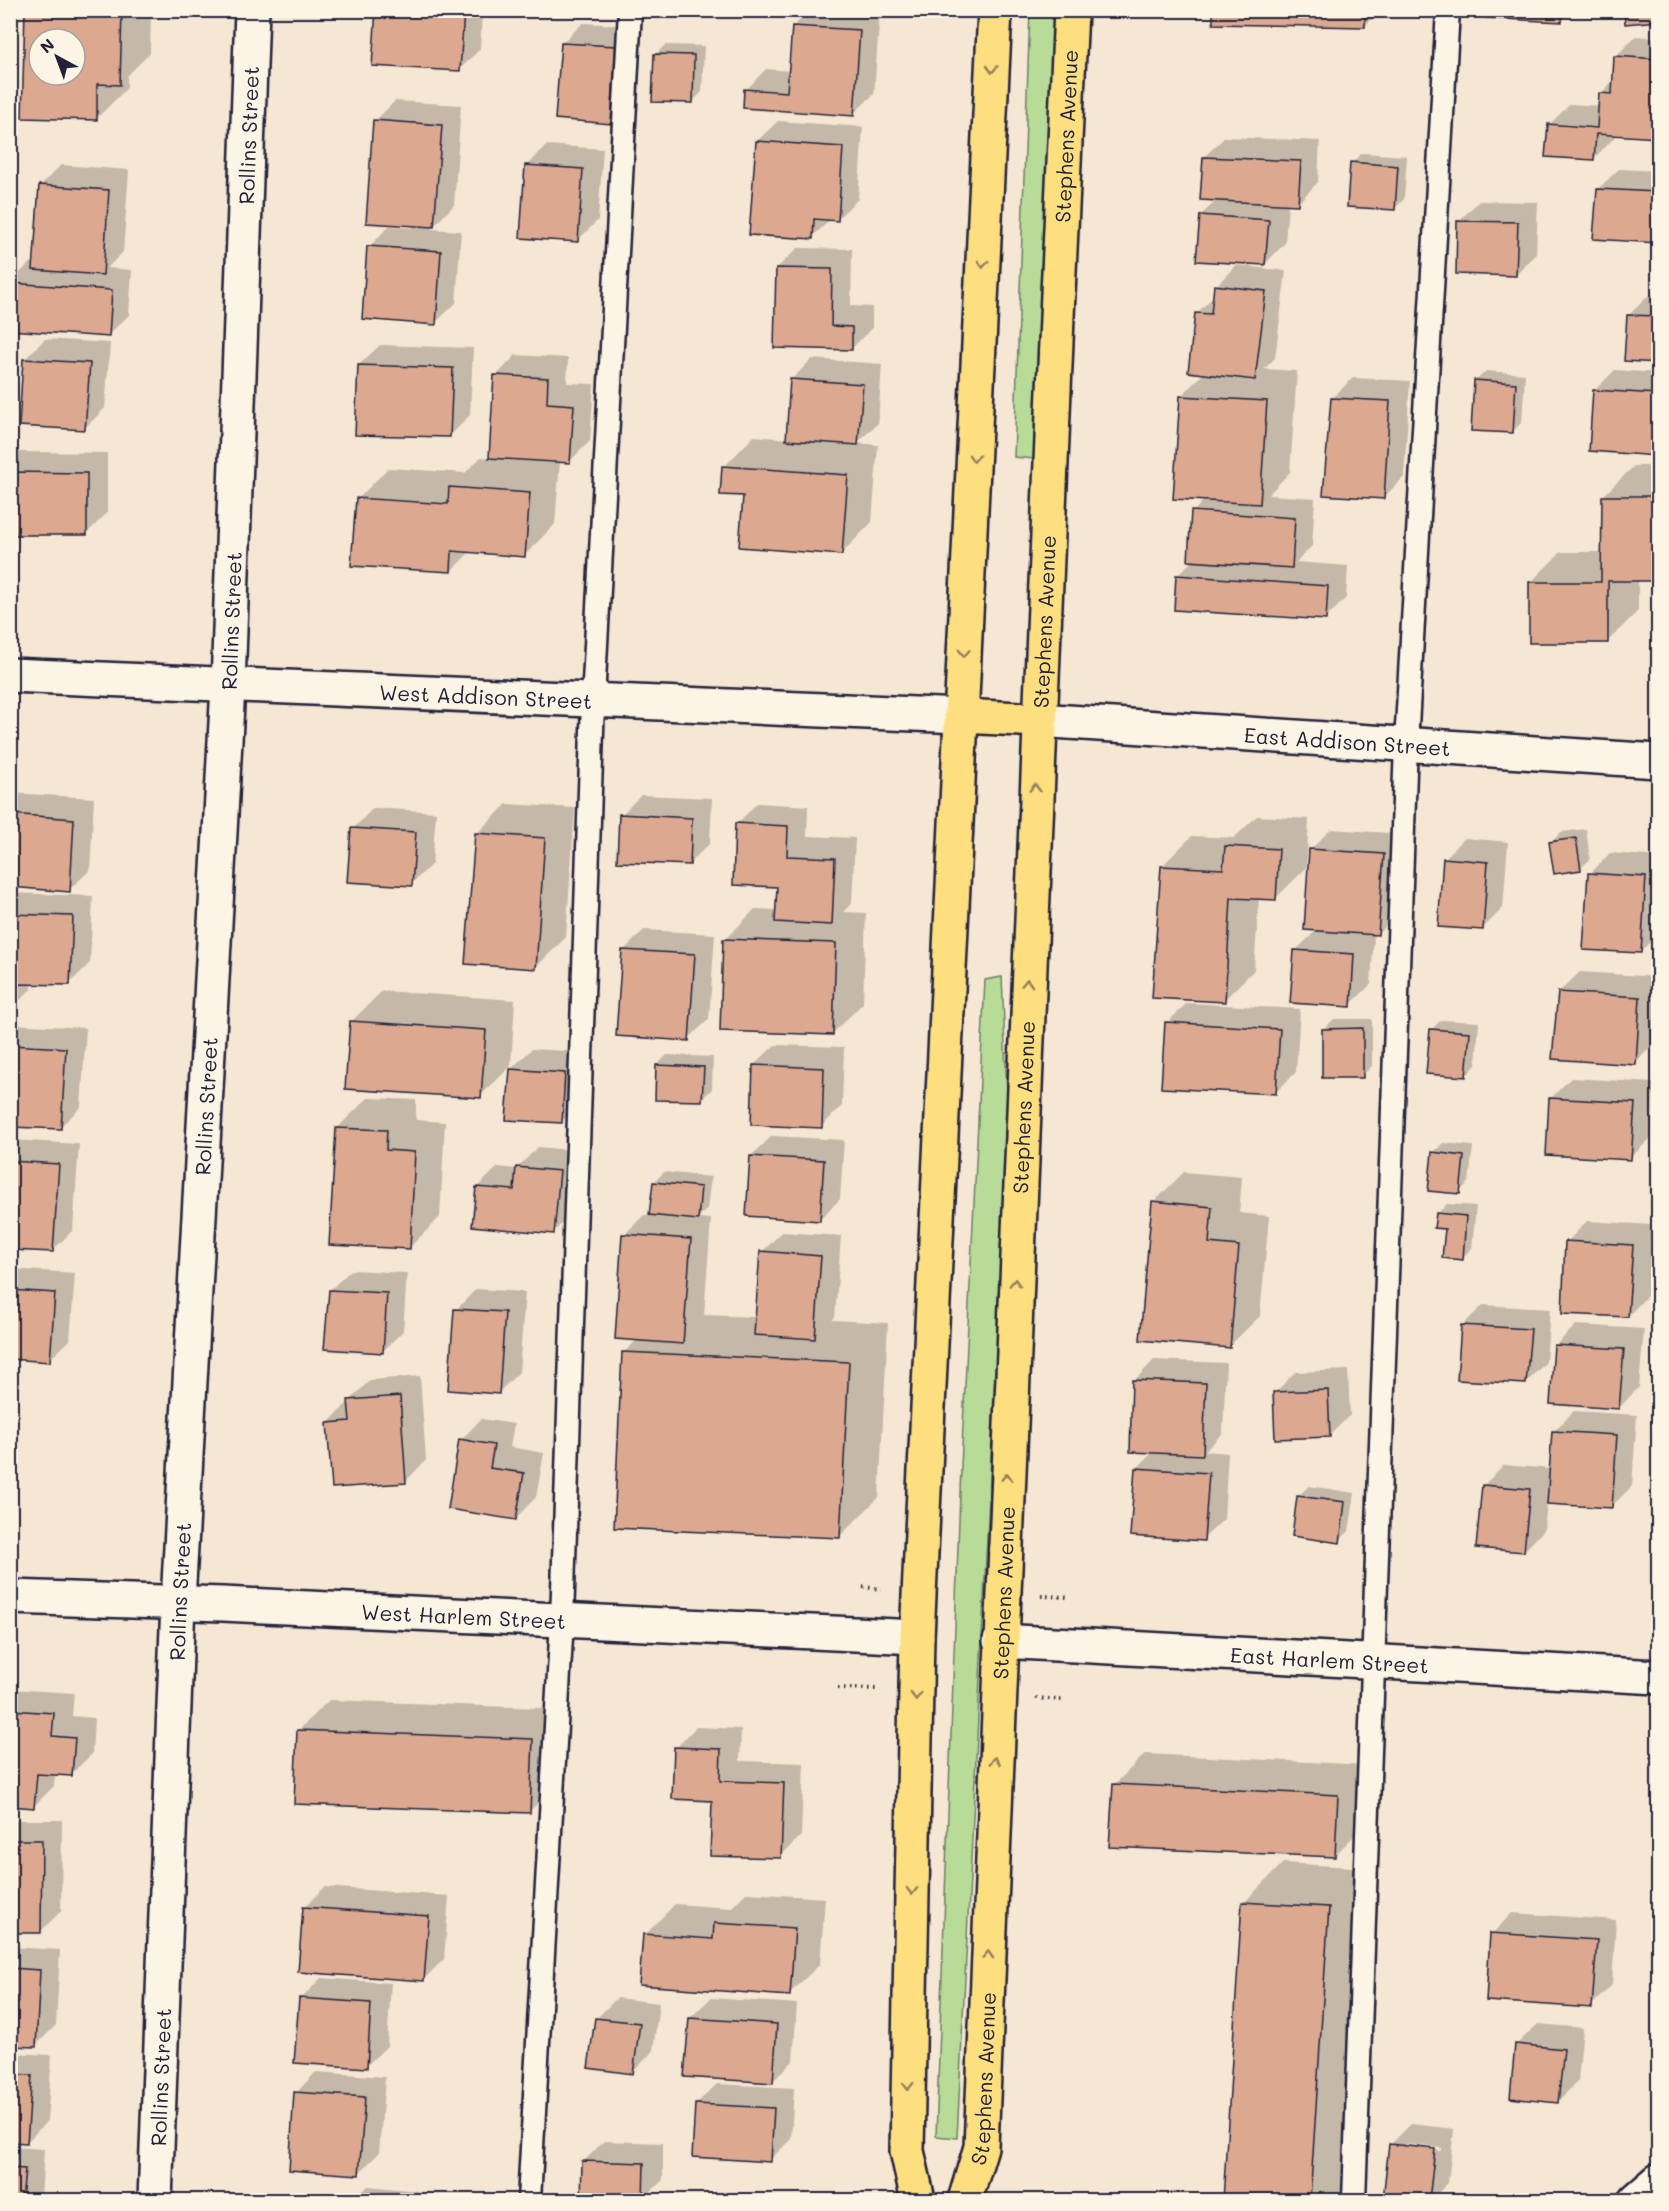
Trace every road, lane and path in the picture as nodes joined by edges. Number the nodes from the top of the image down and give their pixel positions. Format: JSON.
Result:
{"nodes":[{"id":1,"x":252,"y":10,"type":"edge"},
{"id":2,"x":630,"y":10,"type":"edge"},
{"id":3,"x":995,"y":10,"type":"edge"},
{"id":4,"x":1071,"y":10,"type":"edge"},
{"id":5,"x":1448,"y":10,"type":"edge"},
{"id":6,"x":10,"y":675,"type":"edge"},
{"id":7,"x":228,"y":686,"type":"junction"},
{"id":8,"x":593,"y":701,"type":"junction"},
{"id":9,"x":961,"y":716,"type":"junction"},
{"id":10,"x":1038,"y":720,"type":"junction"},
{"id":11,"x":1406,"y":744,"type":"junction"},
{"id":12,"x":1659,"y":761,"type":"edge"},
{"id":13,"x":10,"y":1597,"type":"edge"},
{"id":14,"x":178,"y":1602,"type":"junction"},
{"id":15,"x":562,"y":1620,"type":"junction"},
{"id":16,"x":917,"y":1637,"type":"junction"},
{"id":17,"x":999,"y":1641,"type":"junction"},
{"id":18,"x":1373,"y":1662,"type":"junction"},
{"id":19,"x":1659,"y":1677,"type":"edge"},
{"id":20,"x":1659,"y":2181,"type":"edge"},
{"id":21,"x":155,"y":2200,"type":"edge"},
{"id":22,"x":530,"y":2200,"type":"edge"},
{"id":23,"x":918,"y":2200,"type":"edge"},
{"id":24,"x":965,"y":2200,"type":"edge"},
{"id":25,"x":1354,"y":2200,"type":"edge"},
{"id":26,"x":1636,"y":2200,"type":"edge"}],
"edges":[{"from":1,"to":7,"type":"street","name":"Rollins Street"},
{"from":2,"to":8,"type":"lane"},
{"from":3,"to":9,"type":"main road","one_way":true},
{"from":4,"to":10,"type":"main road","name":"Stephens Avenue"},
{"from":5,"to":11,"type":"lane"},
{"from":6,"to":7,"type":"street","name":"West Addison Street"},
{"from":7,"to":8,"type":"street","name":"West Addison Street"},
{"from":7,"to":14,"type":"street","name":"Rollins Street"},
{"from":8,"to":9,"type":"street","name":"West Addison Street"},
{"from":8,"to":15,"type":"lane"},
{"from":9,"to":10,"type":"main road"},
{"from":9,"to":16,"type":"main road"},
{"from":10,"to":11,"type":"street","name":"East Addison Street"},
{"from":17,"to":10,"type":"main road","name":"Stephens Avenue","one_way":true},
{"from":11,"to":12,"type":"street","name":"East Addison Street"},
{"from":11,"to":18,"type":"lane"},
{"from":13,"to":14,"type":"street","name":"West Harlem Street"},
{"from":14,"to":15,"type":"street","name":"West Harlem Street"},
{"from":14,"to":21,"type":"street","name":"Rollins Street"},
{"from":15,"to":16,"type":"street","name":"West Harlem Street"},
{"from":15,"to":22,"type":"lane"},
{"from":16,"to":23,"type":"main road","one_way":true},
{"from":17,"to":18,"type":"street","name":"East Harlem Street"},
{"from":24,"to":17,"type":"main road","name":"Stephens Avenue","one_way":true},
{"from":18,"to":19,"type":"street","name":"East Harlem Street"},
{"from":18,"to":25,"type":"lane"},
{"from":20,"to":26,"type":"street"}]}
